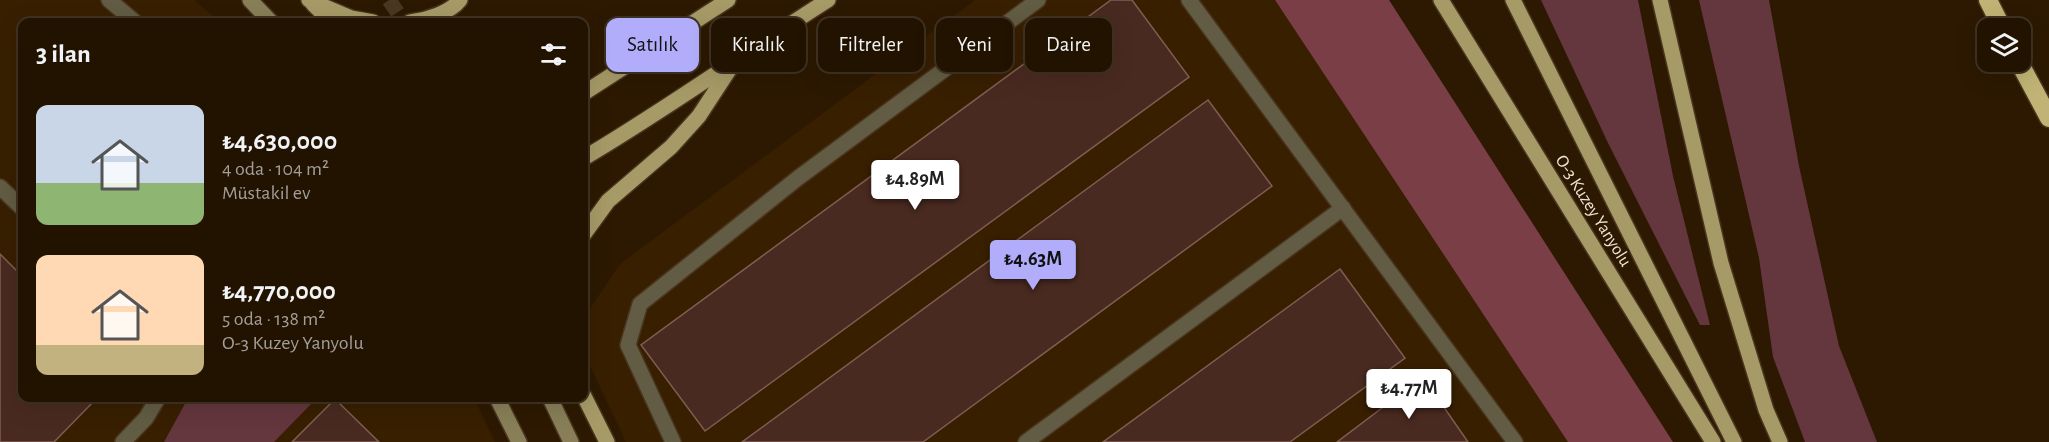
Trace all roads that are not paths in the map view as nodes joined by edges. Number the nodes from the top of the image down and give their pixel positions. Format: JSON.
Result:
{"nodes":[{"id":1,"x":109,"y":0,"type":"edge"},
{"id":2,"x":250,"y":0,"type":"edge"},
{"id":3,"x":309,"y":0,"type":"edge"},
{"id":4,"x":460,"y":0,"type":"edge"},
{"id":5,"x":728,"y":0,"type":"edge"},
{"id":6,"x":828,"y":0,"type":"edge"},
{"id":7,"x":1038,"y":0,"type":"edge"},
{"id":8,"x":1189,"y":0,"type":"edge"},
{"id":9,"x":1441,"y":0,"type":"edge"},
{"id":10,"x":1513,"y":0,"type":"edge"},
{"id":11,"x":1660,"y":0,"type":"edge"},
{"id":12,"x":1988,"y":0,"type":"edge"},
{"id":13,"x":130,"y":18,"type":"edge"},
{"id":14,"x":267,"y":18,"type":"edge"},
{"id":15,"x":327,"y":18,"type":"edge"},
{"id":16,"x":351,"y":18,"type":"edge"},
{"id":17,"x":428,"y":18,"type":"edge"},
{"id":18,"x":800,"y":18,"type":"edge"},
{"id":19,"x":1997,"y":18,"type":"edge"},
{"id":20,"x":717,"y":72,"type":"edge"},
{"id":21,"x":728,"y":72,"type":"edge"},
{"id":22,"x":2024,"y":72,"type":"edge"},
{"id":23,"x":588,"y":90,"type":"edge"},
{"id":24,"x":2049,"y":118,"type":"edge"},
{"id":25,"x":588,"y":156,"type":"edge"},
{"id":26,"x":0,"y":187,"type":"edge"},
{"id":27,"x":18,"y":204,"type":"edge"},
{"id":28,"x":1342,"y":208,"type":"junction"},
{"id":29,"x":588,"y":228,"type":"edge"},
{"id":30,"x":156,"y":402,"type":"edge"},
{"id":31,"x":499,"y":402,"type":"edge"},
{"id":32,"x":552,"y":402,"type":"edge"},
{"id":33,"x":587,"y":402,"type":"edge"},
{"id":34,"x":123,"y":442,"type":"edge"},
{"id":35,"x":519,"y":442,"type":"edge"},
{"id":36,"x":571,"y":442,"type":"edge"},
{"id":37,"x":608,"y":442,"type":"edge"},
{"id":38,"x":673,"y":442,"type":"edge"},
{"id":39,"x":1026,"y":442,"type":"edge"},
{"id":40,"x":1515,"y":442,"type":"edge"},
{"id":41,"x":1713,"y":442,"type":"edge"},
{"id":42,"x":1734,"y":442,"type":"edge"},
{"id":43,"x":1780,"y":442,"type":"edge"}],
"edges":[{"from":1,"to":13,"type":"lane"},
{"from":2,"to":14,"type":"main road"},
{"from":3,"to":15,"type":"main road"},
{"from":3,"to":16,"type":"main road"},
{"from":4,"to":17,"type":"main road"},
{"from":5,"to":23,"type":"main road"},
{"from":6,"to":18,"type":"main road"},
{"from":7,"to":38,"type":"lane"},
{"from":8,"to":28,"type":"lane"},
{"from":9,"to":41,"type":"main road","name":"O-3 Kuzey Yanyolu"},
{"from":10,"to":42,"type":"main road"},
{"from":11,"to":43,"type":"main road"},
{"from":12,"to":19,"type":"highway"},
{"from":20,"to":25,"type":"main road"},
{"from":21,"to":29,"type":"main road"},
{"from":22,"to":24,"type":"highway"},
{"from":26,"to":27,"type":"lane"},
{"from":28,"to":39,"type":"lane"},
{"from":28,"to":40,"type":"lane"},
{"from":30,"to":34,"type":"lane"},
{"from":31,"to":35,"type":"main road"},
{"from":32,"to":36,"type":"main road"},
{"from":33,"to":37,"type":"main road"}]}
